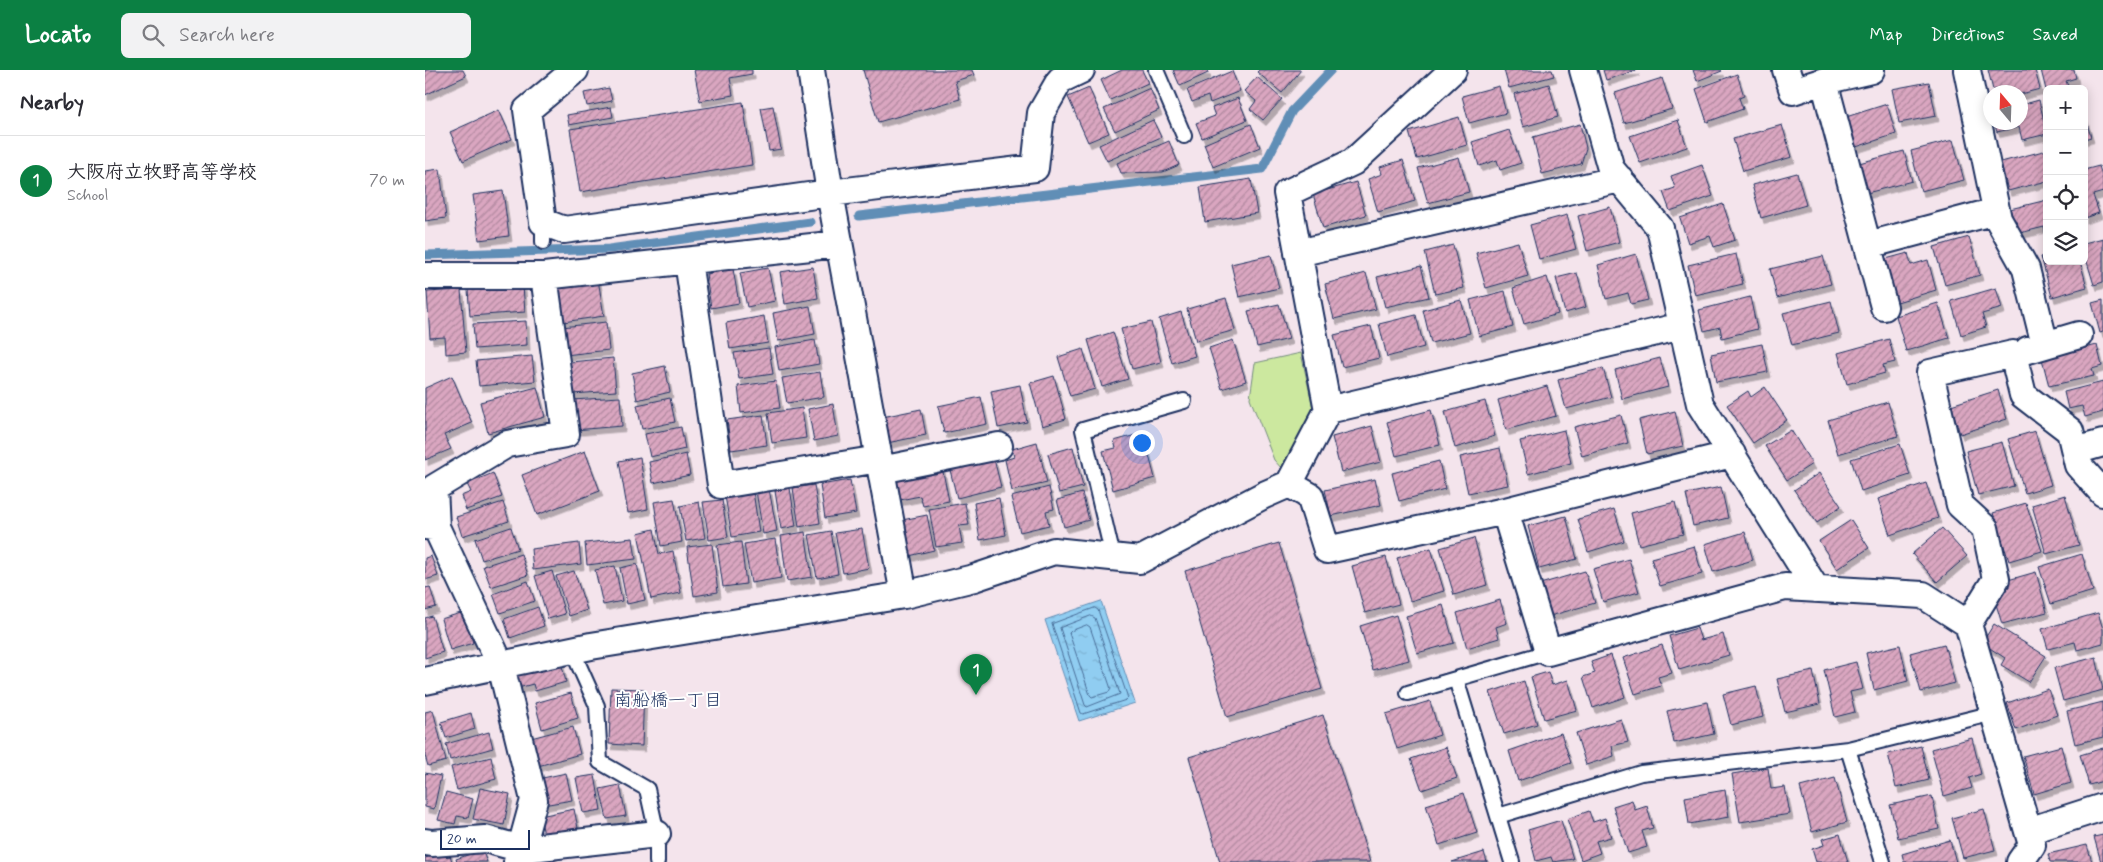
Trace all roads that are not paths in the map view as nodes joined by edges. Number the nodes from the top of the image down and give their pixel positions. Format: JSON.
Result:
{"nodes":[{"id":1,"x":575,"y":70,"type":"edge"},
{"id":2,"x":811,"y":70,"type":"edge"},
{"id":3,"x":1081,"y":70,"type":"edge"},
{"id":4,"x":1156,"y":70,"type":"edge"},
{"id":5,"x":1453,"y":70,"type":"edge"},
{"id":6,"x":1583,"y":70,"type":"edge"},
{"id":7,"x":1786,"y":70,"type":"edge"},
{"id":8,"x":1871,"y":70,"type":"edge"},
{"id":9,"x":1967,"y":70,"type":"edge"},
{"id":10,"x":1824,"y":80,"type":"junction"},
{"id":11,"x":1184,"y":136,"type":"dead end"},
{"id":12,"x":1620,"y":179,"type":"junction"},
{"id":13,"x":830,"y":193,"type":"junction"},
{"id":14,"x":1996,"y":211,"type":"junction"},
{"id":15,"x":839,"y":244,"type":"junction"},
{"id":16,"x":1868,"y":245,"type":"junction"},
{"id":17,"x":1298,"y":253,"type":"junction"},
{"id":18,"x":688,"y":261,"type":"junction"},
{"id":19,"x":544,"y":268,"type":"junction"},
{"id":20,"x":425,"y":276,"type":"edge"},
{"id":21,"x":1884,"y":307,"type":"dead end"},
{"id":22,"x":1682,"y":326,"type":"junction"},
{"id":23,"x":2079,"y":335,"type":"dead end"},
{"id":24,"x":2045,"y":345,"type":"junction"},
{"id":25,"x":2013,"y":354,"type":"junction"},
{"id":26,"x":1185,"y":401,"type":"dead end"},
{"id":27,"x":1328,"y":410,"type":"junction"},
{"id":28,"x":2103,"y":443,"type":"edge"},
{"id":29,"x":999,"y":446,"type":"dead end"},
{"id":30,"x":2075,"y":451,"type":"junction"},
{"id":31,"x":1732,"y":454,"type":"junction"},
{"id":32,"x":880,"y":465,"type":"junction"},
{"id":33,"x":1289,"y":484,"type":"junction"},
{"id":34,"x":2103,"y":493,"type":"edge"},
{"id":35,"x":1505,"y":511,"type":"junction"},
{"id":36,"x":431,"y":526,"type":"edge"},
{"id":37,"x":1113,"y":557,"type":"junction"},
{"id":38,"x":1816,"y":589,"type":"junction"},
{"id":39,"x":904,"y":595,"type":"junction"},
{"id":40,"x":1968,"y":624,"type":"junction"},
{"id":41,"x":572,"y":650,"type":"junction"},
{"id":42,"x":1548,"y":652,"type":"junction"},
{"id":43,"x":501,"y":666,"type":"junction"},
{"id":44,"x":1456,"y":679,"type":"junction"},
{"id":45,"x":425,"y":682,"type":"edge"},
{"id":46,"x":1408,"y":693,"type":"dead end"},
{"id":47,"x":1993,"y":713,"type":"junction"},
{"id":48,"x":1848,"y":749,"type":"junction"},
{"id":49,"x":2103,"y":807,"type":"edge"},
{"id":50,"x":1498,"y":816,"type":"junction"},
{"id":51,"x":2028,"y":832,"type":"junction"},
{"id":52,"x":657,"y":834,"type":"junction"},
{"id":53,"x":425,"y":842,"type":"edge"},
{"id":54,"x":520,"y":856,"type":"edge"},
{"id":55,"x":657,"y":862,"type":"edge"},
{"id":56,"x":1511,"y":862,"type":"edge"},
{"id":57,"x":1883,"y":862,"type":"edge"},
{"id":58,"x":2020,"y":862,"type":"edge"}],
"edges":[{"from":1,"to":13,"type":"street"},
{"from":2,"to":13,"type":"street"},
{"from":3,"to":13,"type":"street"},
{"from":4,"to":11,"type":"lane"},
{"from":5,"to":17,"type":"street"},
{"from":6,"to":12,"type":"street"},
{"from":7,"to":10,"type":"street"},
{"from":8,"to":10,"type":"street"},
{"from":9,"to":14,"type":"street"},
{"from":10,"to":16,"type":"street"},
{"from":12,"to":17,"type":"street"},
{"from":12,"to":22,"type":"street"},
{"from":13,"to":15,"type":"street"},
{"from":14,"to":16,"type":"street"},
{"from":14,"to":24,"type":"street"},
{"from":15,"to":18,"type":"street"},
{"from":15,"to":32,"type":"street"},
{"from":16,"to":21,"type":"street"},
{"from":17,"to":27,"type":"street"},
{"from":18,"to":19,"type":"street"},
{"from":18,"to":32,"type":"street"},
{"from":19,"to":20,"type":"street"},
{"from":19,"to":36,"type":"street"},
{"from":22,"to":27,"type":"street"},
{"from":22,"to":31,"type":"street"},
{"from":23,"to":24,"type":"street"},
{"from":24,"to":25,"type":"street"},
{"from":25,"to":30,"type":"street"},
{"from":25,"to":40,"type":"street"},
{"from":26,"to":37,"type":"lane"},
{"from":27,"to":33,"type":"street"},
{"from":28,"to":30,"type":"street"},
{"from":29,"to":32,"type":"street"},
{"from":30,"to":34,"type":"street"},
{"from":31,"to":35,"type":"street"},
{"from":31,"to":38,"type":"street"},
{"from":32,"to":39,"type":"street"},
{"from":33,"to":35,"type":"street"},
{"from":33,"to":37,"type":"street"},
{"from":35,"to":42,"type":"street"},
{"from":36,"to":43,"type":"street"},
{"from":37,"to":39,"type":"street"},
{"from":38,"to":40,"type":"street"},
{"from":38,"to":42,"type":"street"},
{"from":39,"to":41,"type":"street"},
{"from":40,"to":47,"type":"street"},
{"from":41,"to":43,"type":"street"},
{"from":41,"to":52,"type":"lane"},
{"from":42,"to":44,"type":"lane"},
{"from":43,"to":45,"type":"street"},
{"from":43,"to":54,"type":"street"},
{"from":44,"to":46,"type":"lane"},
{"from":44,"to":50,"type":"lane"},
{"from":47,"to":48,"type":"lane"},
{"from":47,"to":51,"type":"street"},
{"from":48,"to":50,"type":"lane"},
{"from":48,"to":57,"type":"lane"},
{"from":49,"to":51,"type":"street"},
{"from":50,"to":56,"type":"lane"},
{"from":51,"to":58,"type":"street"},
{"from":52,"to":54,"type":"street"},
{"from":52,"to":55,"type":"lane"},
{"from":53,"to":54,"type":"street"}]}
